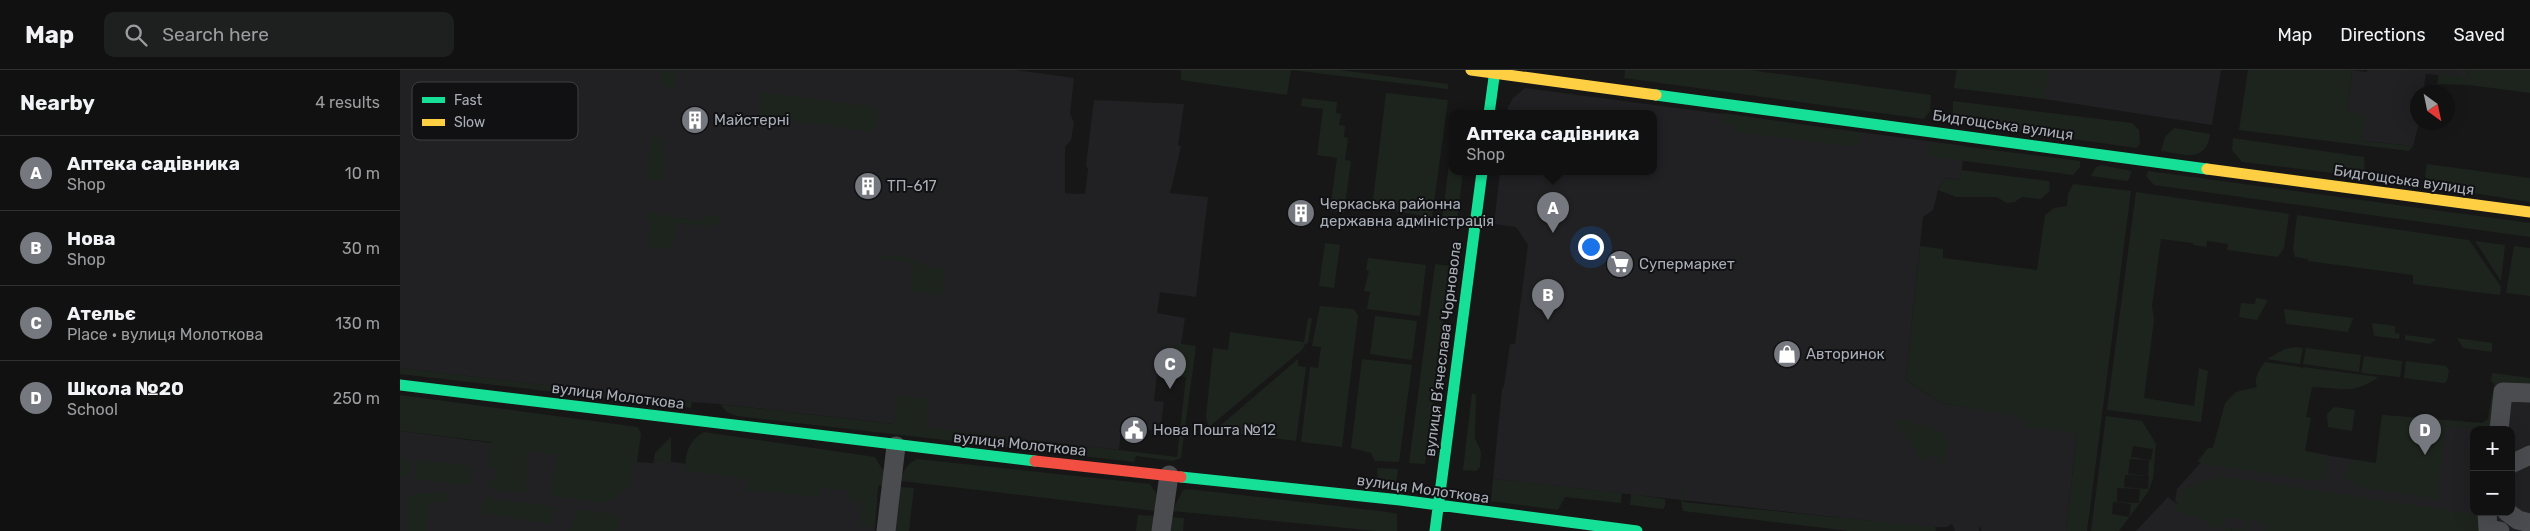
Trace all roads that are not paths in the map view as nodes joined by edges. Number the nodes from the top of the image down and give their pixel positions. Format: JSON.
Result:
{"nodes":[{"id":1,"x":1471,"y":70,"type":"edge"},
{"id":2,"x":1495,"y":71,"type":"edge"},
{"id":3,"x":1490,"y":110,"type":"edge"},
{"id":4,"x":1482,"y":175,"type":"edge"},
{"id":5,"x":2530,"y":212,"type":"edge"},
{"id":6,"x":400,"y":385,"type":"edge"},
{"id":7,"x":2530,"y":393,"type":"edge"},
{"id":8,"x":2499,"y":426,"type":"edge"},
{"id":9,"x":896,"y":446,"type":"junction"},
{"id":10,"x":2530,"y":455,"type":"edge"},
{"id":11,"x":2515,"y":462,"type":"edge"},
{"id":12,"x":1169,"y":475,"type":"junction"},
{"id":13,"x":1438,"y":506,"type":"junction"},
{"id":14,"x":2487,"y":516,"type":"edge"},
{"id":15,"x":2512,"y":516,"type":"edge"},
{"id":16,"x":2530,"y":522,"type":"edge"},
{"id":17,"x":886,"y":531,"type":"edge"},
{"id":18,"x":1161,"y":531,"type":"edge"},
{"id":19,"x":1435,"y":531,"type":"edge"},
{"id":20,"x":1637,"y":531,"type":"edge"},
{"id":21,"x":2500,"y":531,"type":"edge"}],
"edges":[{"from":1,"to":2,"type":"street","name":"Бидгощська вулиця"},
{"from":2,"to":3,"type":"street"},
{"from":2,"to":5,"type":"street","name":"Бидгощська вулиця"},
{"from":4,"to":13,"type":"street","name":"вулиця Вʼячеслава Чорновола"},
{"from":6,"to":9,"type":"street","name":"вулиця Молоткова"},
{"from":7,"to":8,"type":"street"},
{"from":9,"to":12,"type":"street","name":"вулиця Молоткова"},
{"from":9,"to":17,"type":"street"},
{"from":10,"to":11,"type":"street"},
{"from":12,"to":13,"type":"street","name":"вулиця Молоткова"},
{"from":12,"to":18,"type":"street"},
{"from":13,"to":19,"type":"street","name":"вулиця Вʼячеслава Чорновола"},
{"from":13,"to":20,"type":"street","name":"вулиця Молоткова"},
{"from":14,"to":21,"type":"street"},
{"from":15,"to":16,"type":"street"}]}
